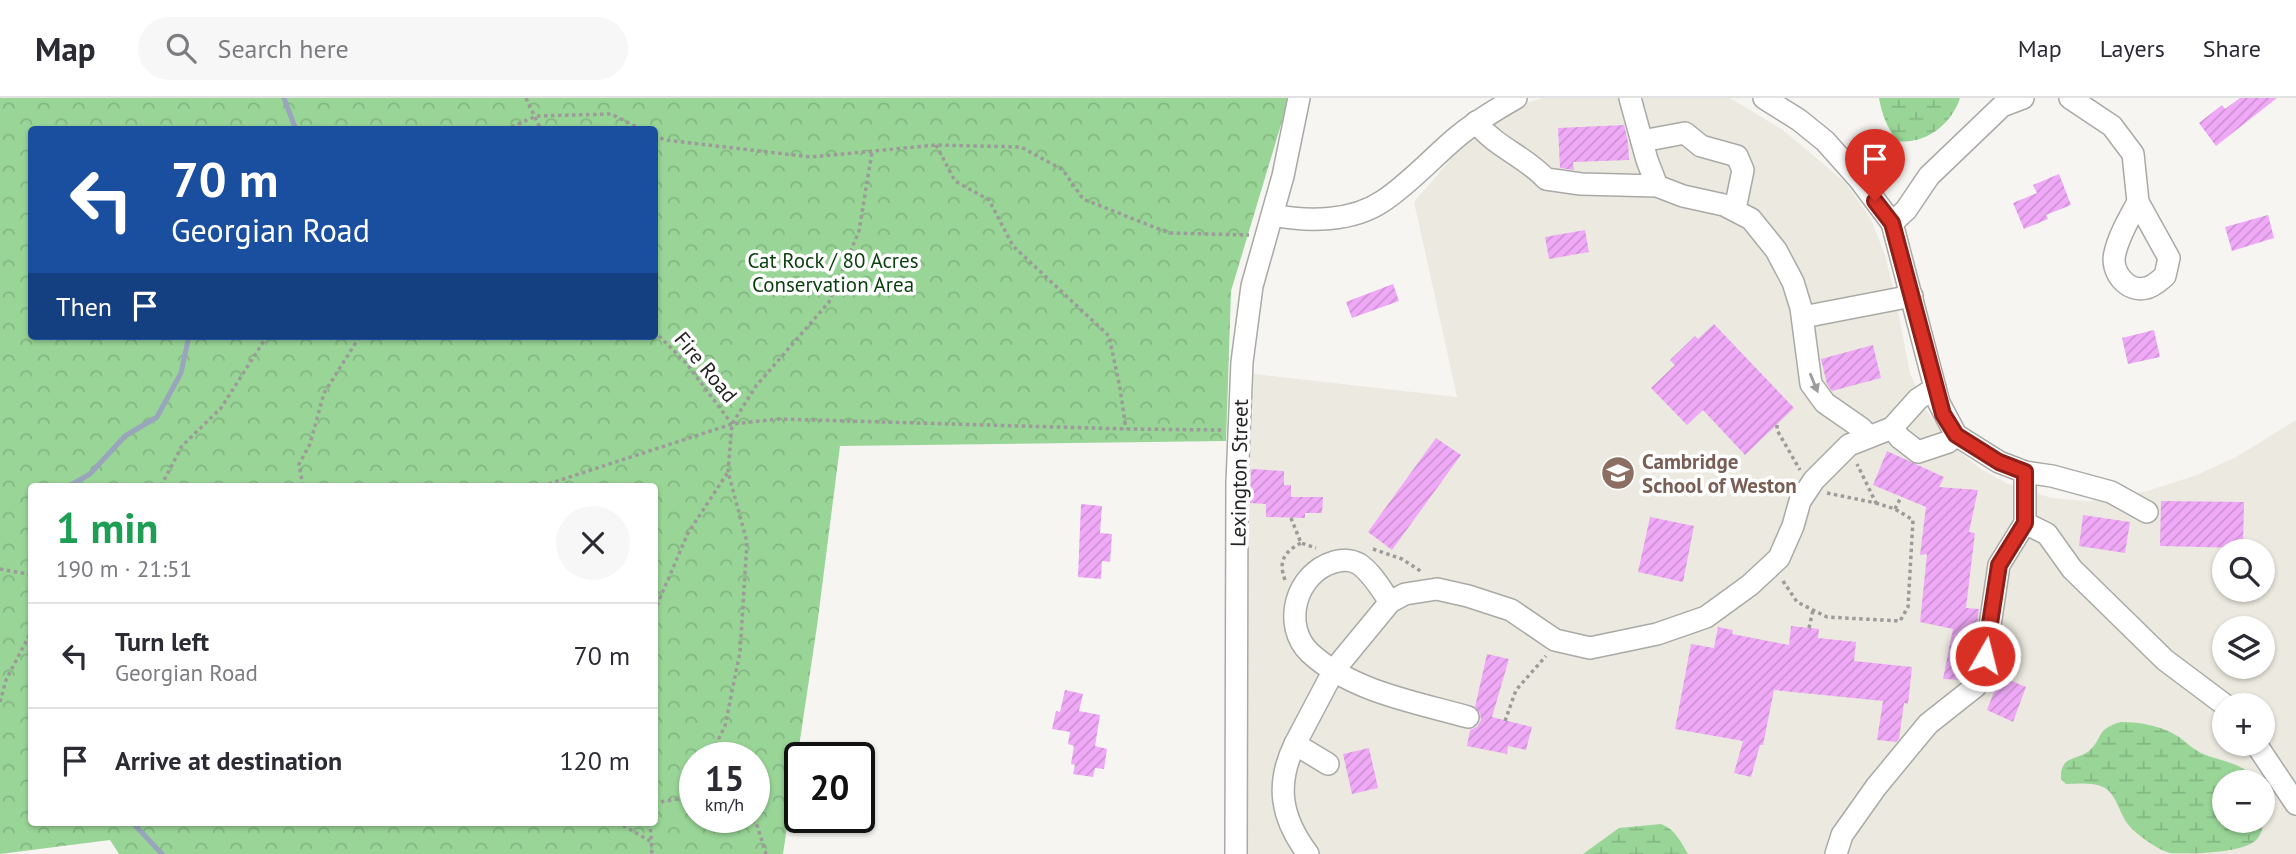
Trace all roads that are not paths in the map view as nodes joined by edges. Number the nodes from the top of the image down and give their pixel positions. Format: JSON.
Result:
{"nodes":[{"id":1,"x":1299,"y":98,"type":"edge"},
{"id":2,"x":1516,"y":98,"type":"edge"},
{"id":3,"x":1630,"y":98,"type":"edge"},
{"id":4,"x":1765,"y":98,"type":"edge"},
{"id":5,"x":2023,"y":98,"type":"edge"},
{"id":6,"x":2070,"y":98,"type":"edge"},
{"id":7,"x":1476,"y":122,"type":"junction"},
{"id":8,"x":1642,"y":141,"type":"junction"},
{"id":9,"x":1657,"y":186,"type":"junction"},
{"id":10,"x":2138,"y":202,"type":"dead end"},
{"id":11,"x":1735,"y":209,"type":"junction"},
{"id":12,"x":1892,"y":223,"type":"junction"},
{"id":13,"x":1270,"y":225,"type":"junction"},
{"id":14,"x":1912,"y":296,"type":"junction"},
{"id":15,"x":1803,"y":317,"type":"junction"},
{"id":16,"x":1935,"y":388,"type":"junction"},
{"id":17,"x":1892,"y":428,"type":"junction"},
{"id":18,"x":1956,"y":435,"type":"junction"},
{"id":19,"x":1869,"y":437,"type":"junction"},
{"id":20,"x":2025,"y":472,"type":"junction"},
{"id":21,"x":2147,"y":512,"type":"dead end"},
{"id":22,"x":2025,"y":523,"type":"junction"},
{"id":23,"x":1390,"y":602,"type":"junction"},
{"id":24,"x":1334,"y":670,"type":"junction"},
{"id":25,"x":2212,"y":695,"type":"edge"},
{"id":26,"x":1468,"y":717,"type":"dead end"},
{"id":27,"x":1295,"y":744,"type":"junction"},
{"id":28,"x":2264,"y":756,"type":"edge"},
{"id":29,"x":1328,"y":764,"type":"dead end"},
{"id":30,"x":2296,"y":804,"type":"edge"},
{"id":31,"x":1236,"y":854,"type":"edge"},
{"id":32,"x":1308,"y":854,"type":"edge"},
{"id":33,"x":1836,"y":854,"type":"edge"}],
"edges":[{"from":1,"to":13,"type":"street","name":"Lexington Street"},
{"from":2,"to":7,"type":"street"},
{"from":3,"to":8,"type":"street"},
{"from":4,"to":12,"type":"street"},
{"from":5,"to":12,"type":"street"},
{"from":6,"to":10,"type":"street"},
{"from":7,"to":9,"type":"street"},
{"from":7,"to":13,"type":"street"},
{"from":8,"to":9,"type":"street"},
{"from":8,"to":11,"type":"street"},
{"from":9,"to":11,"type":"street"},
{"from":11,"to":15,"type":"street"},
{"from":12,"to":14,"type":"street"},
{"from":13,"to":31,"type":"street","name":"Lexington Street"},
{"from":14,"to":15,"type":"street"},
{"from":14,"to":16,"type":"street"},
{"from":15,"to":19,"type":"street","one_way":true},
{"from":16,"to":17,"type":"street"},
{"from":16,"to":18,"type":"street"},
{"from":17,"to":18,"type":"street"},
{"from":17,"to":19,"type":"street"},
{"from":18,"to":20,"type":"street"},
{"from":19,"to":23,"type":"street"},
{"from":20,"to":21,"type":"street"},
{"from":20,"to":22,"type":"street"},
{"from":22,"to":25,"type":"street"},
{"from":22,"to":33,"type":"street"},
{"from":23,"to":24,"type":"street"},
{"from":23,"to":24,"type":"street"},
{"from":24,"to":26,"type":"street"},
{"from":24,"to":27,"type":"street"},
{"from":27,"to":29,"type":"street"},
{"from":27,"to":32,"type":"street"},
{"from":28,"to":30,"type":"street"}]}
